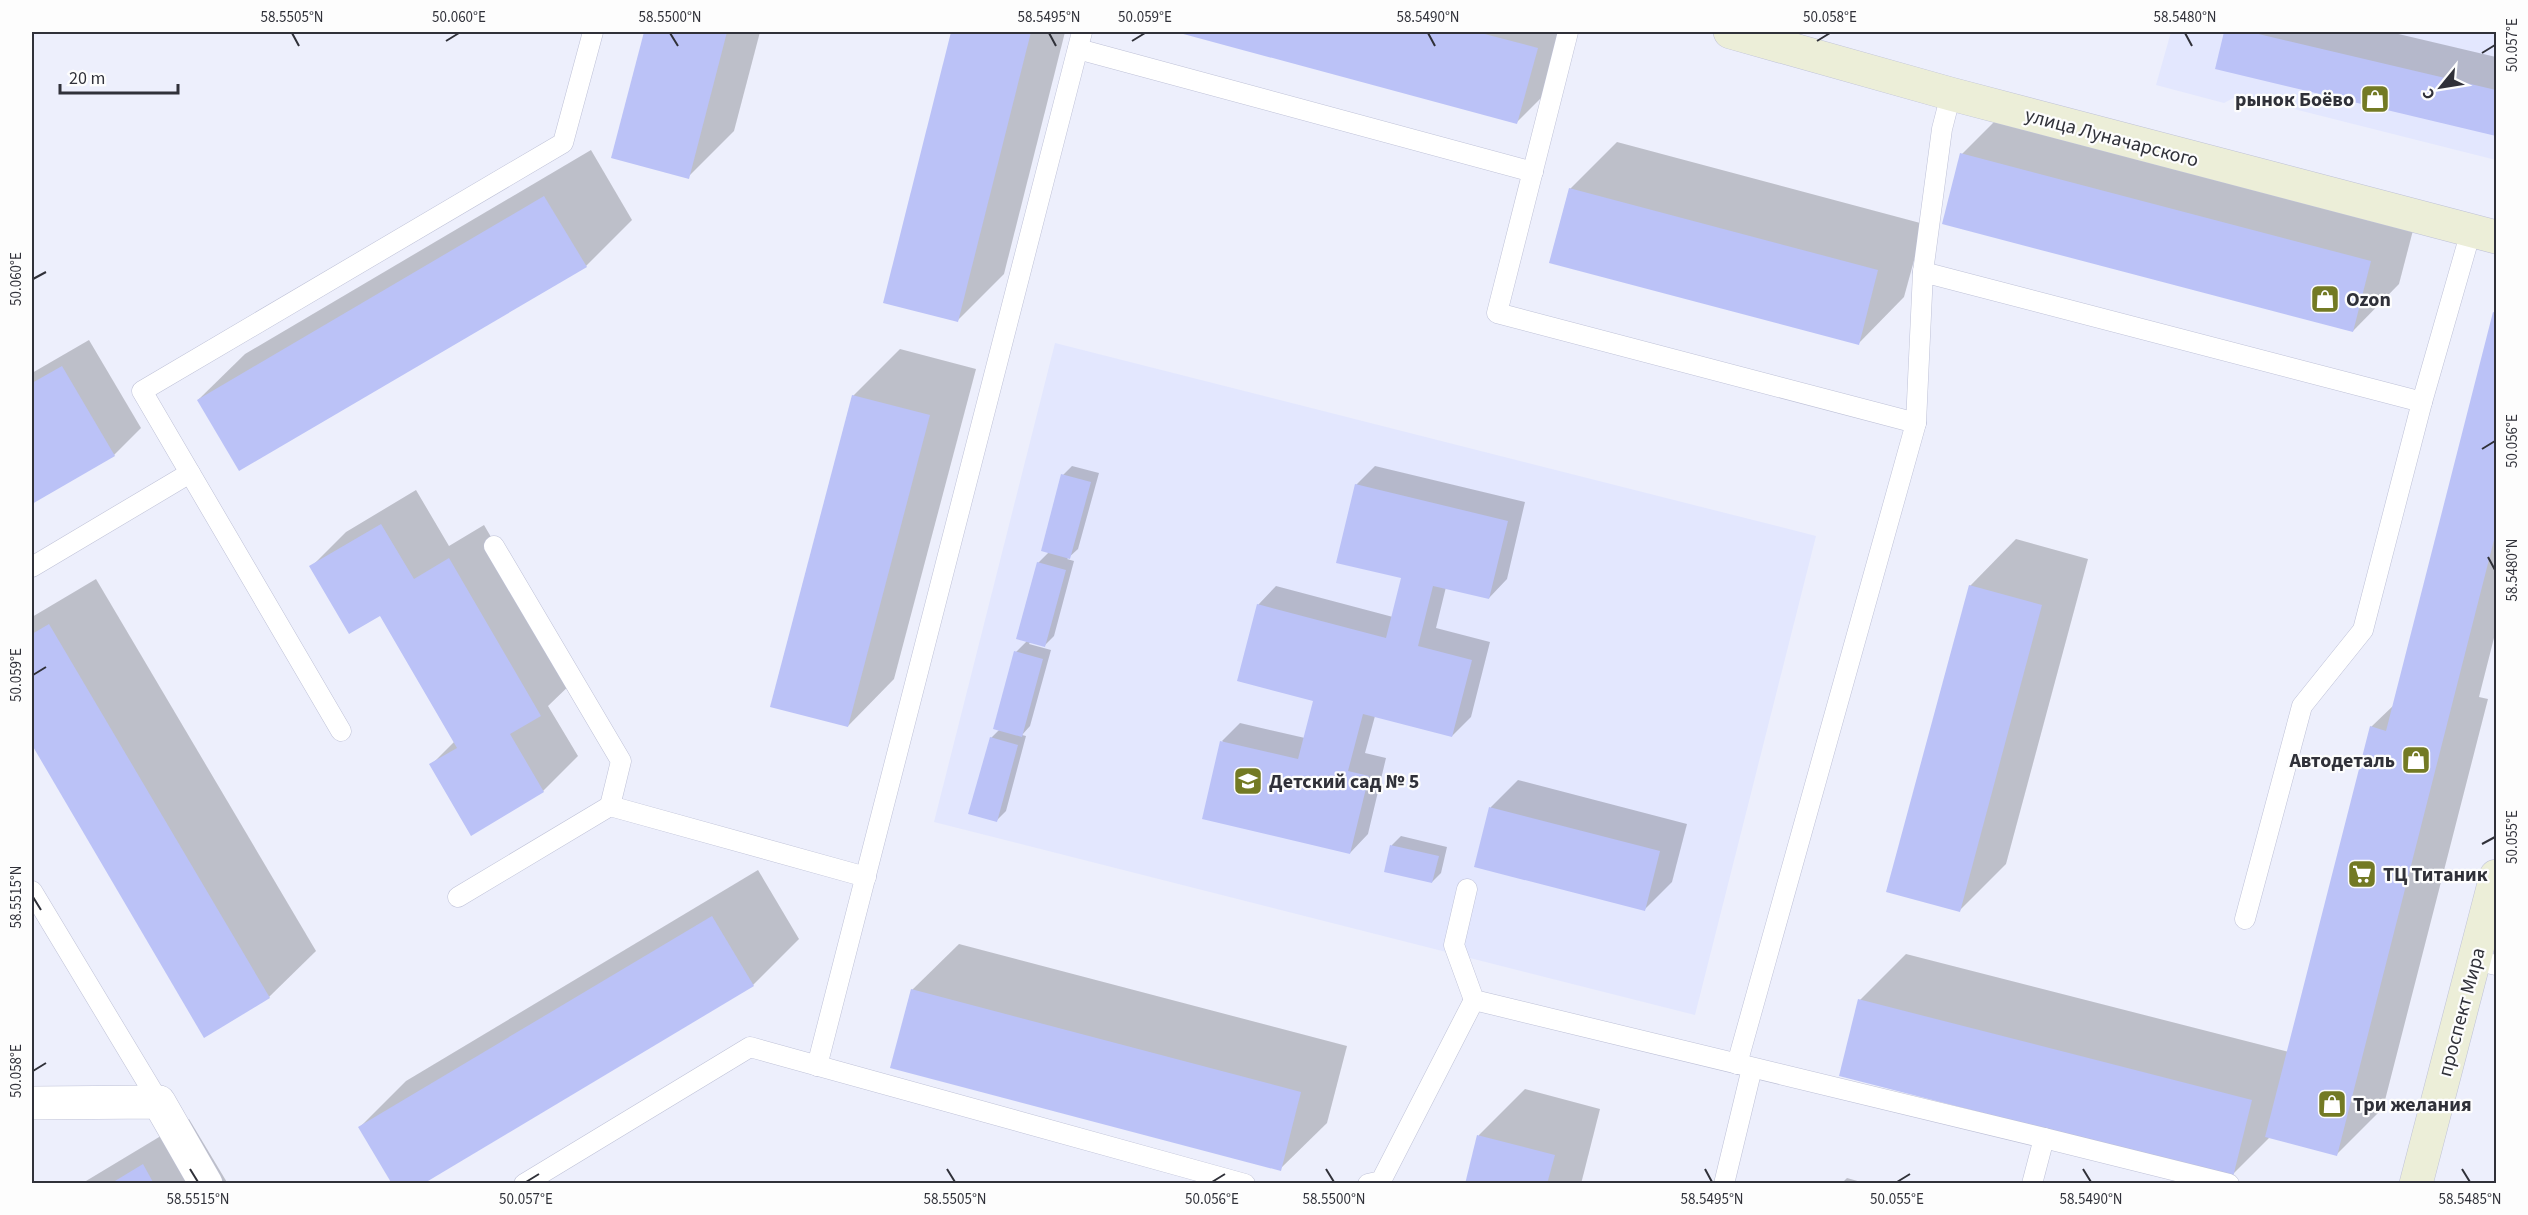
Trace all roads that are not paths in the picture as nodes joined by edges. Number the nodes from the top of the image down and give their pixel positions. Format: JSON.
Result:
{"nodes":[{"id":1,"x":593,"y":32,"type":"edge"},
{"id":2,"x":1568,"y":32,"type":"edge"},
{"id":3,"x":1730,"y":32,"type":"edge"},
{"id":4,"x":1080,"y":40,"type":"edge"},
{"id":5,"x":1951,"y":94,"type":"junction"},
{"id":6,"x":1533,"y":172,"type":"junction"},
{"id":7,"x":2484,"y":234,"type":"edge"},
{"id":8,"x":1923,"y":272,"type":"junction"},
{"id":9,"x":2422,"y":402,"type":"junction"},
{"id":10,"x":1916,"y":423,"type":"junction"},
{"id":11,"x":190,"y":473,"type":"junction"},
{"id":12,"x":494,"y":546,"type":"dead end"},
{"id":13,"x":32,"y":567,"type":"edge"},
{"id":14,"x":341,"y":731,"type":"dead end"},
{"id":15,"x":610,"y":806,"type":"junction"},
{"id":16,"x":2496,"y":876,"type":"edge"},
{"id":17,"x":866,"y":877,"type":"junction"},
{"id":18,"x":1467,"y":889,"type":"dead end"},
{"id":19,"x":32,"y":891,"type":"edge"},
{"id":20,"x":458,"y":897,"type":"dead end"},
{"id":21,"x":2245,"y":919,"type":"dead end"},
{"id":22,"x":2485,"y":962,"type":"edge"},
{"id":23,"x":1474,"y":1000,"type":"junction"},
{"id":24,"x":817,"y":1066,"type":"junction"},
{"id":25,"x":1745,"y":1066,"type":"junction"},
{"id":26,"x":159,"y":1102,"type":"junction"},
{"id":27,"x":32,"y":1103,"type":"edge"},
{"id":28,"x":2044,"y":1138,"type":"junction"},
{"id":29,"x":1376,"y":1183,"type":"edge"},
{"id":30,"x":206,"y":1184,"type":"edge"},
{"id":31,"x":524,"y":1184,"type":"edge"},
{"id":32,"x":1245,"y":1184,"type":"edge"},
{"id":33,"x":1724,"y":1184,"type":"edge"},
{"id":34,"x":2032,"y":1184,"type":"edge"},
{"id":35,"x":2229,"y":1184,"type":"edge"},
{"id":36,"x":2416,"y":1184,"type":"edge"}],
"edges":[{"from":1,"to":11,"type":"lane"},
{"from":2,"to":6,"type":"lane"},
{"from":3,"to":5,"type":"street","name":"улица Луначарского"},
{"from":4,"to":6,"type":"lane"},
{"from":4,"to":17,"type":"lane"},
{"from":5,"to":7,"type":"street","name":"улица Луначарского"},
{"from":5,"to":8,"type":"lane"},
{"from":6,"to":10,"type":"lane"},
{"from":7,"to":9,"type":"lane"},
{"from":8,"to":9,"type":"lane"},
{"from":8,"to":10,"type":"lane"},
{"from":9,"to":21,"type":"lane"},
{"from":10,"to":25,"type":"lane"},
{"from":11,"to":13,"type":"lane"},
{"from":11,"to":14,"type":"lane"},
{"from":12,"to":15,"type":"lane"},
{"from":15,"to":17,"type":"lane"},
{"from":15,"to":20,"type":"lane"},
{"from":16,"to":22,"type":"street","name":"проспект Мира"},
{"from":17,"to":24,"type":"lane"},
{"from":18,"to":23,"type":"lane"},
{"from":19,"to":26,"type":"lane"},
{"from":22,"to":36,"type":"street","name":"проспект Мира"},
{"from":23,"to":25,"type":"lane"},
{"from":23,"to":29,"type":"lane"},
{"from":24,"to":31,"type":"lane"},
{"from":24,"to":32,"type":"lane"},
{"from":25,"to":28,"type":"lane"},
{"from":25,"to":33,"type":"lane"},
{"from":26,"to":27,"type":"street"},
{"from":26,"to":30,"type":"street"},
{"from":28,"to":34,"type":"lane"},
{"from":28,"to":35,"type":"lane"}]}
